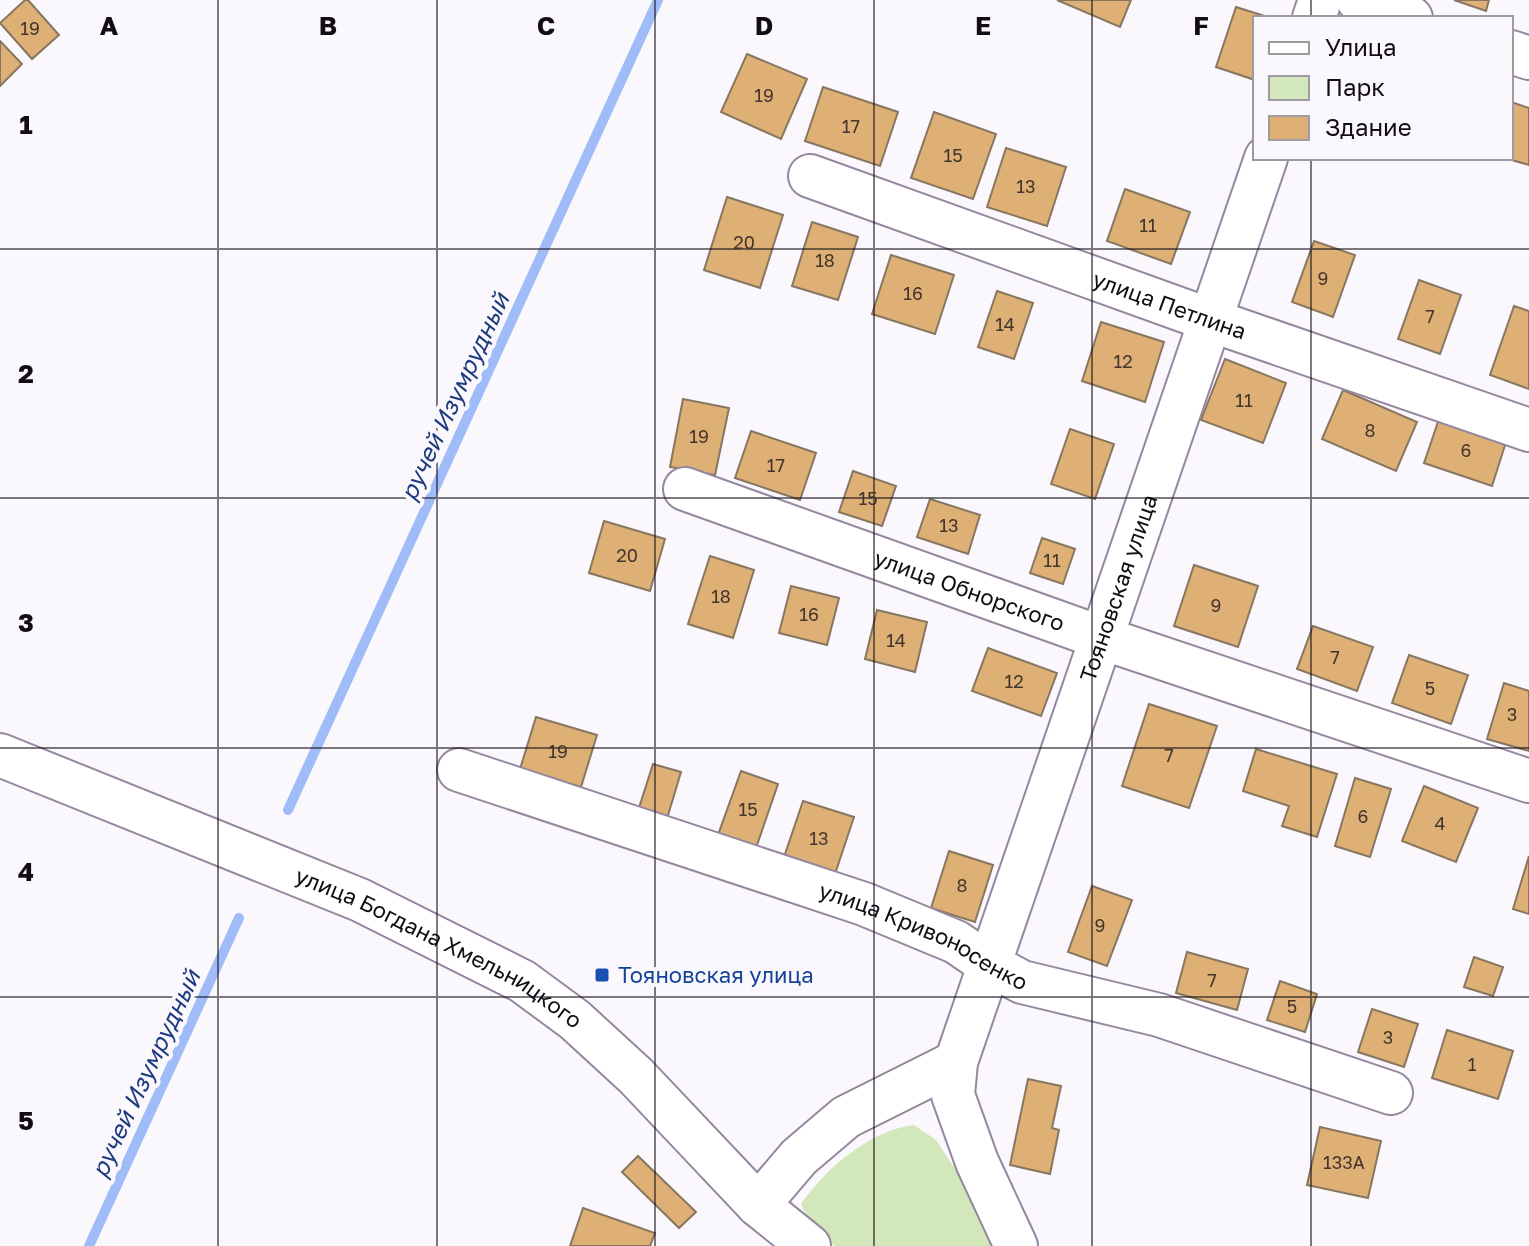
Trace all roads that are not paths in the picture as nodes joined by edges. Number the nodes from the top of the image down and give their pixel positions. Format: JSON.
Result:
{"nodes":[{"id":1,"x":1358,"y":0,"type":"edge"},
{"id":2,"x":1405,"y":16,"type":"edge"},
{"id":3,"x":1265,"y":160,"type":"edge"},
{"id":4,"x":810,"y":176,"type":"dead end"},
{"id":5,"x":1210,"y":320,"type":"junction"},
{"id":6,"x":1529,"y":430,"type":"edge"},
{"id":7,"x":685,"y":489,"type":"dead end"},
{"id":8,"x":1102,"y":638,"type":"junction"},
{"id":9,"x":0,"y":755,"type":"edge"},
{"id":10,"x":459,"y":770,"type":"dead end"},
{"id":11,"x":1529,"y":781,"type":"edge"},
{"id":12,"x":988,"y":964,"type":"junction"},
{"id":13,"x":956,"y":1062,"type":"junction"},
{"id":14,"x":1391,"y":1093,"type":"dead end"},
{"id":15,"x":758,"y":1205,"type":"junction"},
{"id":16,"x":809,"y":1246,"type":"edge"},
{"id":17,"x":1016,"y":1246,"type":"edge"}],
"edges":[{"from":1,"to":2,"type":"street"},
{"from":3,"to":5,"type":"street","name":"Тояновская улица"},
{"from":4,"to":5,"type":"street","name":"улица Петлина"},
{"from":5,"to":6,"type":"street","name":"улица Петлина"},
{"from":5,"to":8,"type":"street","name":"Тояновская улица"},
{"from":7,"to":8,"type":"street","name":"улица Обнорского"},
{"from":8,"to":11,"type":"street","name":"улица Обнорского"},
{"from":8,"to":12,"type":"street","name":"Тояновская улица"},
{"from":9,"to":15,"type":"street","name":"улица Богдана Хмельницкого"},
{"from":10,"to":12,"type":"street","name":"улица Кривоносенко"},
{"from":12,"to":13,"type":"street","name":"Тояновская улица"},
{"from":12,"to":14,"type":"street","name":"улица Кривоносенко"},
{"from":13,"to":15,"type":"street"},
{"from":13,"to":17,"type":"street","name":"Тояновская улица"},
{"from":15,"to":16,"type":"street","name":"улица Богдана Хмельницкого"}]}
